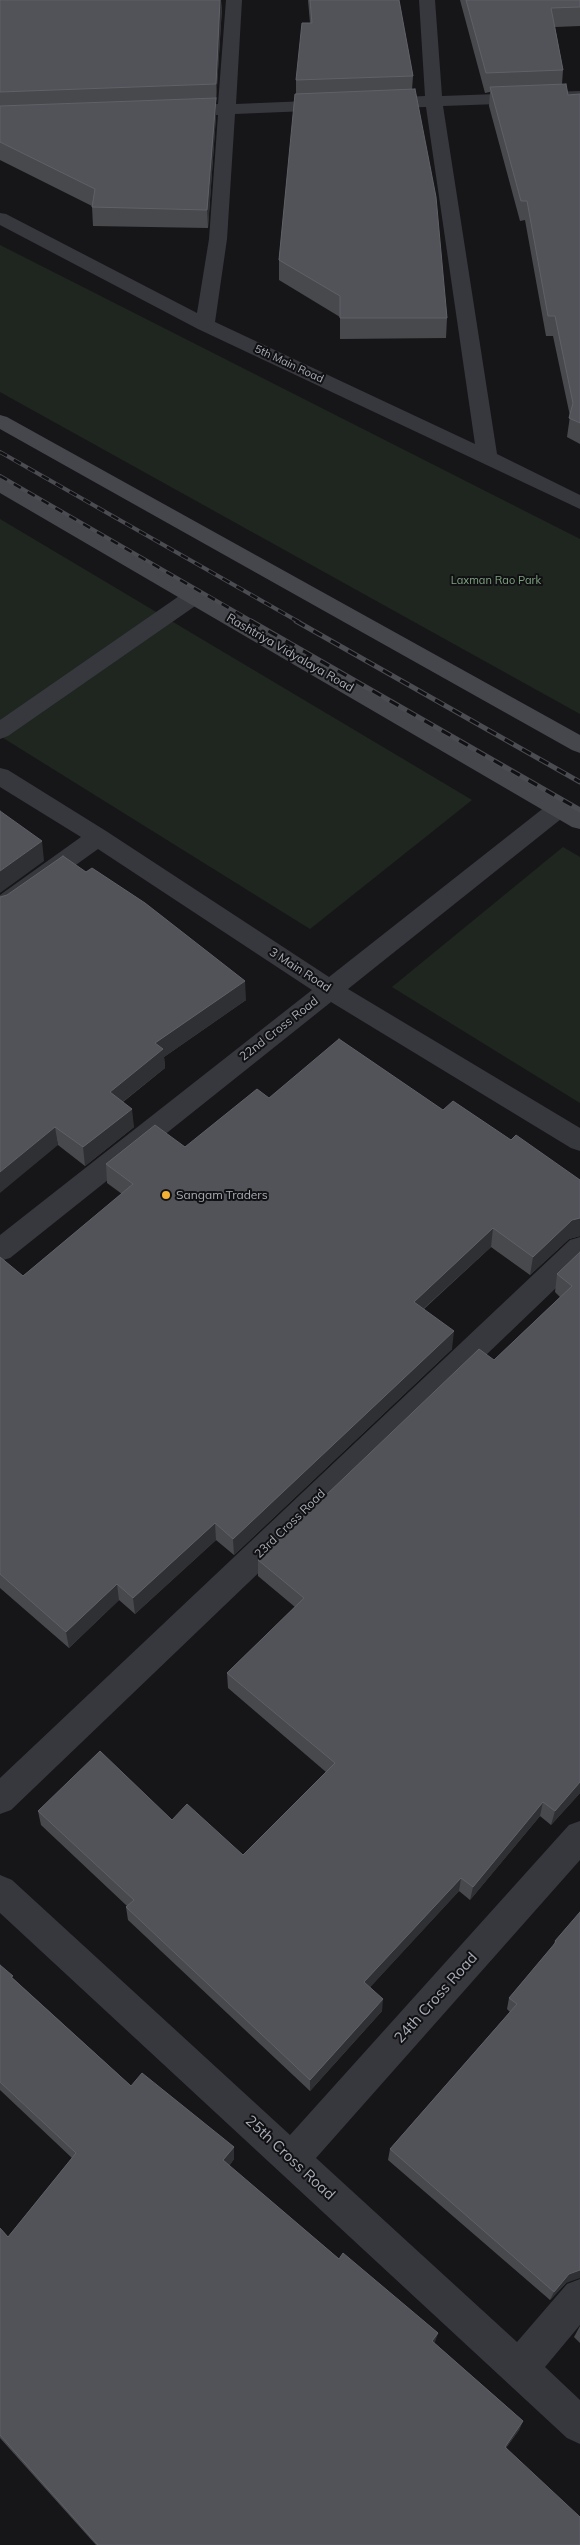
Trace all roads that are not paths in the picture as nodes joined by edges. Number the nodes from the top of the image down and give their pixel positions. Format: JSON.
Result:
{"nodes":[{"id":1,"x":234,"y":0,"type":"edge"},
{"id":2,"x":427,"y":0,"type":"edge"},
{"id":3,"x":580,"y":96,"type":"edge"},
{"id":4,"x":434,"y":101,"type":"junction"},
{"id":5,"x":345,"y":104,"type":"edge"},
{"id":6,"x":365,"y":104,"type":"edge"},
{"id":7,"x":226,"y":109,"type":"junction"},
{"id":8,"x":157,"y":111,"type":"edge"},
{"id":9,"x":0,"y":218,"type":"edge"},
{"id":10,"x":205,"y":325,"type":"junction"},
{"id":11,"x":0,"y":422,"type":"edge"},
{"id":12,"x":487,"y":457,"type":"junction"},
{"id":13,"x":0,"y":484,"type":"edge"},
{"id":14,"x":580,"y":503,"type":"edge"},
{"id":15,"x":194,"y":597,"type":"junction"},
{"id":16,"x":0,"y":731,"type":"edge"},
{"id":17,"x":580,"y":746,"type":"edge"},
{"id":18,"x":0,"y":776,"type":"edge"},
{"id":19,"x":558,"y":809,"type":"junction"},
{"id":20,"x":580,"y":821,"type":"edge"},
{"id":21,"x":98,"y":836,"type":"junction"},
{"id":22,"x":0,"y":907,"type":"edge"},
{"id":23,"x":329,"y":989,"type":"junction"},
{"id":24,"x":580,"y":1141,"type":"edge"},
{"id":25,"x":5,"y":1239,"type":"edge"},
{"id":26,"x":580,"y":1248,"type":"edge"},
{"id":27,"x":0,"y":1799,"type":"edge"},
{"id":28,"x":580,"y":1836,"type":"edge"},
{"id":29,"x":0,"y":1891,"type":"edge"},
{"id":30,"x":292,"y":2159,"type":"junction"},
{"id":31,"x":580,"y":2297,"type":"edge"},
{"id":32,"x":519,"y":2369,"type":"junction"},
{"id":33,"x":580,"y":2425,"type":"edge"}],
"edges":[{"from":1,"to":7,"type":"street"},
{"from":2,"to":4,"type":"street"},
{"from":3,"to":4,"type":"street"},
{"from":4,"to":6,"type":"street"},
{"from":4,"to":12,"type":"street"},
{"from":5,"to":7,"type":"street"},
{"from":7,"to":8,"type":"street"},
{"from":7,"to":10,"type":"street"},
{"from":9,"to":10,"type":"street","name":"5th Main Road"},
{"from":10,"to":12,"type":"street","name":"5th Main Road"},
{"from":11,"to":17,"type":"main road"},
{"from":12,"to":14,"type":"street","name":"5th Main Road"},
{"from":13,"to":15,"type":"main road","name":"Rashtriya Vidyalaya Road"},
{"from":15,"to":16,"type":"street"},
{"from":15,"to":19,"type":"main road","name":"Rashtriya Vidyalaya Road"},
{"from":18,"to":21,"type":"street","name":"3 Main Road"},
{"from":19,"to":20,"type":"main road","name":"Rashtriya Vidyalaya Road"},
{"from":19,"to":23,"type":"street","name":"22nd Cross Road"},
{"from":21,"to":22,"type":"street"},
{"from":21,"to":23,"type":"street","name":"3 Main Road"},
{"from":23,"to":24,"type":"street","name":"3 Main Road"},
{"from":23,"to":25,"type":"street","name":"22nd Cross Road"},
{"from":26,"to":27,"type":"street","name":"23rd Cross Road"},
{"from":28,"to":30,"type":"street","name":"24th Cross Road"},
{"from":29,"to":30,"type":"street","name":"25th Cross Road"},
{"from":30,"to":32,"type":"street","name":"25th Cross Road"},
{"from":31,"to":32,"type":"street"},
{"from":32,"to":33,"type":"street","name":"25th Cross Road"}]}
